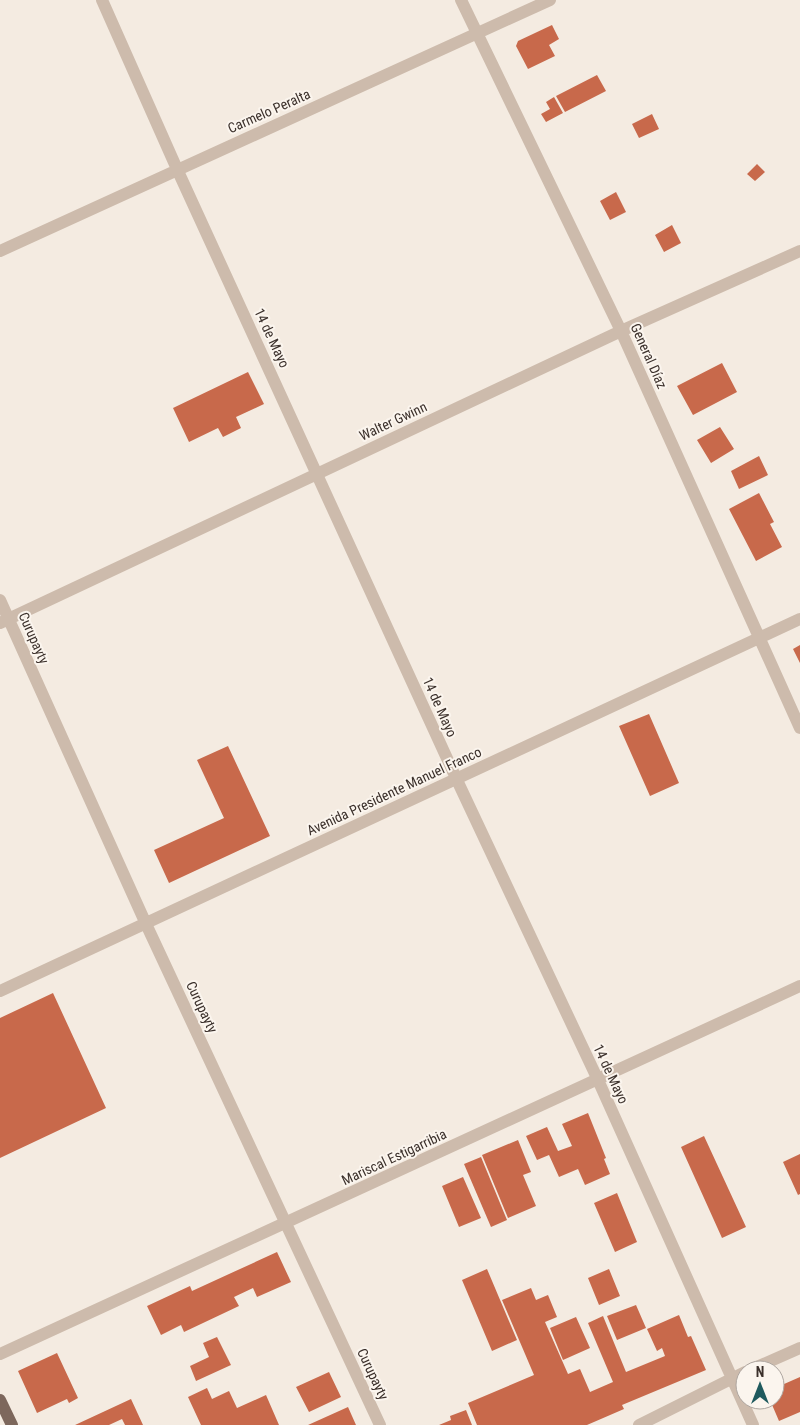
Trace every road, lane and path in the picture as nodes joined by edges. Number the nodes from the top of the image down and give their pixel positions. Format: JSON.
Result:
{"nodes":[{"id":1,"x":102,"y":0,"type":"edge"},
{"id":2,"x":462,"y":0,"type":"edge"},
{"id":3,"x":550,"y":0,"type":"edge"},
{"id":4,"x":478,"y":34,"type":"junction"},
{"id":5,"x":177,"y":169,"type":"junction"},
{"id":6,"x":800,"y":250,"type":"edge"},
{"id":7,"x":0,"y":251,"type":"edge"},
{"id":8,"x":621,"y":330,"type":"junction"},
{"id":9,"x":318,"y":473,"type":"junction"},
{"id":10,"x":0,"y":600,"type":"edge"},
{"id":11,"x":800,"y":619,"type":"edge"},
{"id":12,"x":5,"y":621,"type":"edge"},
{"id":13,"x":758,"y":638,"type":"junction"},
{"id":14,"x":800,"y":728,"type":"edge"},
{"id":15,"x":456,"y":778,"type":"junction"},
{"id":16,"x":146,"y":924,"type":"junction"},
{"id":17,"x":800,"y":986,"type":"edge"},
{"id":18,"x":0,"y":991,"type":"edge"},
{"id":19,"x":598,"y":1080,"type":"junction"},
{"id":20,"x":286,"y":1224,"type":"junction"},
{"id":21,"x":800,"y":1348,"type":"edge"},
{"id":22,"x":0,"y":1354,"type":"edge"},
{"id":23,"x":773,"y":1360,"type":"edge"},
{"id":24,"x":735,"y":1377,"type":"edge"},
{"id":25,"x":732,"y":1378,"type":"junction"},
{"id":26,"x":0,"y":1400,"type":"edge"},
{"id":27,"x":12,"y":1425,"type":"edge"},
{"id":28,"x":380,"y":1425,"type":"edge"},
{"id":29,"x":638,"y":1425,"type":"edge"},
{"id":30,"x":753,"y":1425,"type":"edge"}],
"edges":[{"from":1,"to":5,"type":"street","name":"14 de Mayo"},
{"from":2,"to":4,"type":"street","name":"General Díaz"},
{"from":3,"to":4,"type":"street","name":"Carmelo Peralta"},
{"from":4,"to":5,"type":"street","name":"Carmelo Peralta"},
{"from":4,"to":8,"type":"street","name":"General Díaz"},
{"from":5,"to":7,"type":"street","name":"Carmelo Peralta"},
{"from":5,"to":9,"type":"street","name":"14 de Mayo"},
{"from":6,"to":8,"type":"street","name":"Walter Gwinn"},
{"from":8,"to":9,"type":"street","name":"Walter Gwinn"},
{"from":8,"to":13,"type":"street","name":"General Díaz"},
{"from":9,"to":12,"type":"street","name":"Walter Gwinn"},
{"from":9,"to":15,"type":"street","name":"14 de Mayo"},
{"from":10,"to":12,"type":"street","name":"Curupayty"},
{"from":11,"to":13,"type":"street","name":"Avenida Presidente Manuel Franco"},
{"from":12,"to":16,"type":"street","name":"Curupayty"},
{"from":13,"to":14,"type":"street","name":"General Díaz"},
{"from":13,"to":15,"type":"street","name":"Avenida Presidente Manuel Franco"},
{"from":15,"to":16,"type":"street","name":"Avenida Presidente Manuel Franco"},
{"from":15,"to":19,"type":"street","name":"14 de Mayo"},
{"from":16,"to":18,"type":"street","name":"Avenida Presidente Manuel Franco"},
{"from":16,"to":20,"type":"street","name":"Curupayty"},
{"from":17,"to":19,"type":"street","name":"Mariscal Estigarribia"},
{"from":19,"to":20,"type":"street","name":"Mariscal Estigarribia"},
{"from":19,"to":25,"type":"street","name":"14 de Mayo"},
{"from":20,"to":22,"type":"street","name":"Mariscal Estigarribia"},
{"from":20,"to":28,"type":"street","name":"Curupayty"},
{"from":21,"to":23,"type":"street"},
{"from":24,"to":25,"type":"street"},
{"from":25,"to":29,"type":"street"},
{"from":25,"to":30,"type":"street","name":"14 de Mayo"},
{"from":26,"to":27,"type":"main road"}]}
